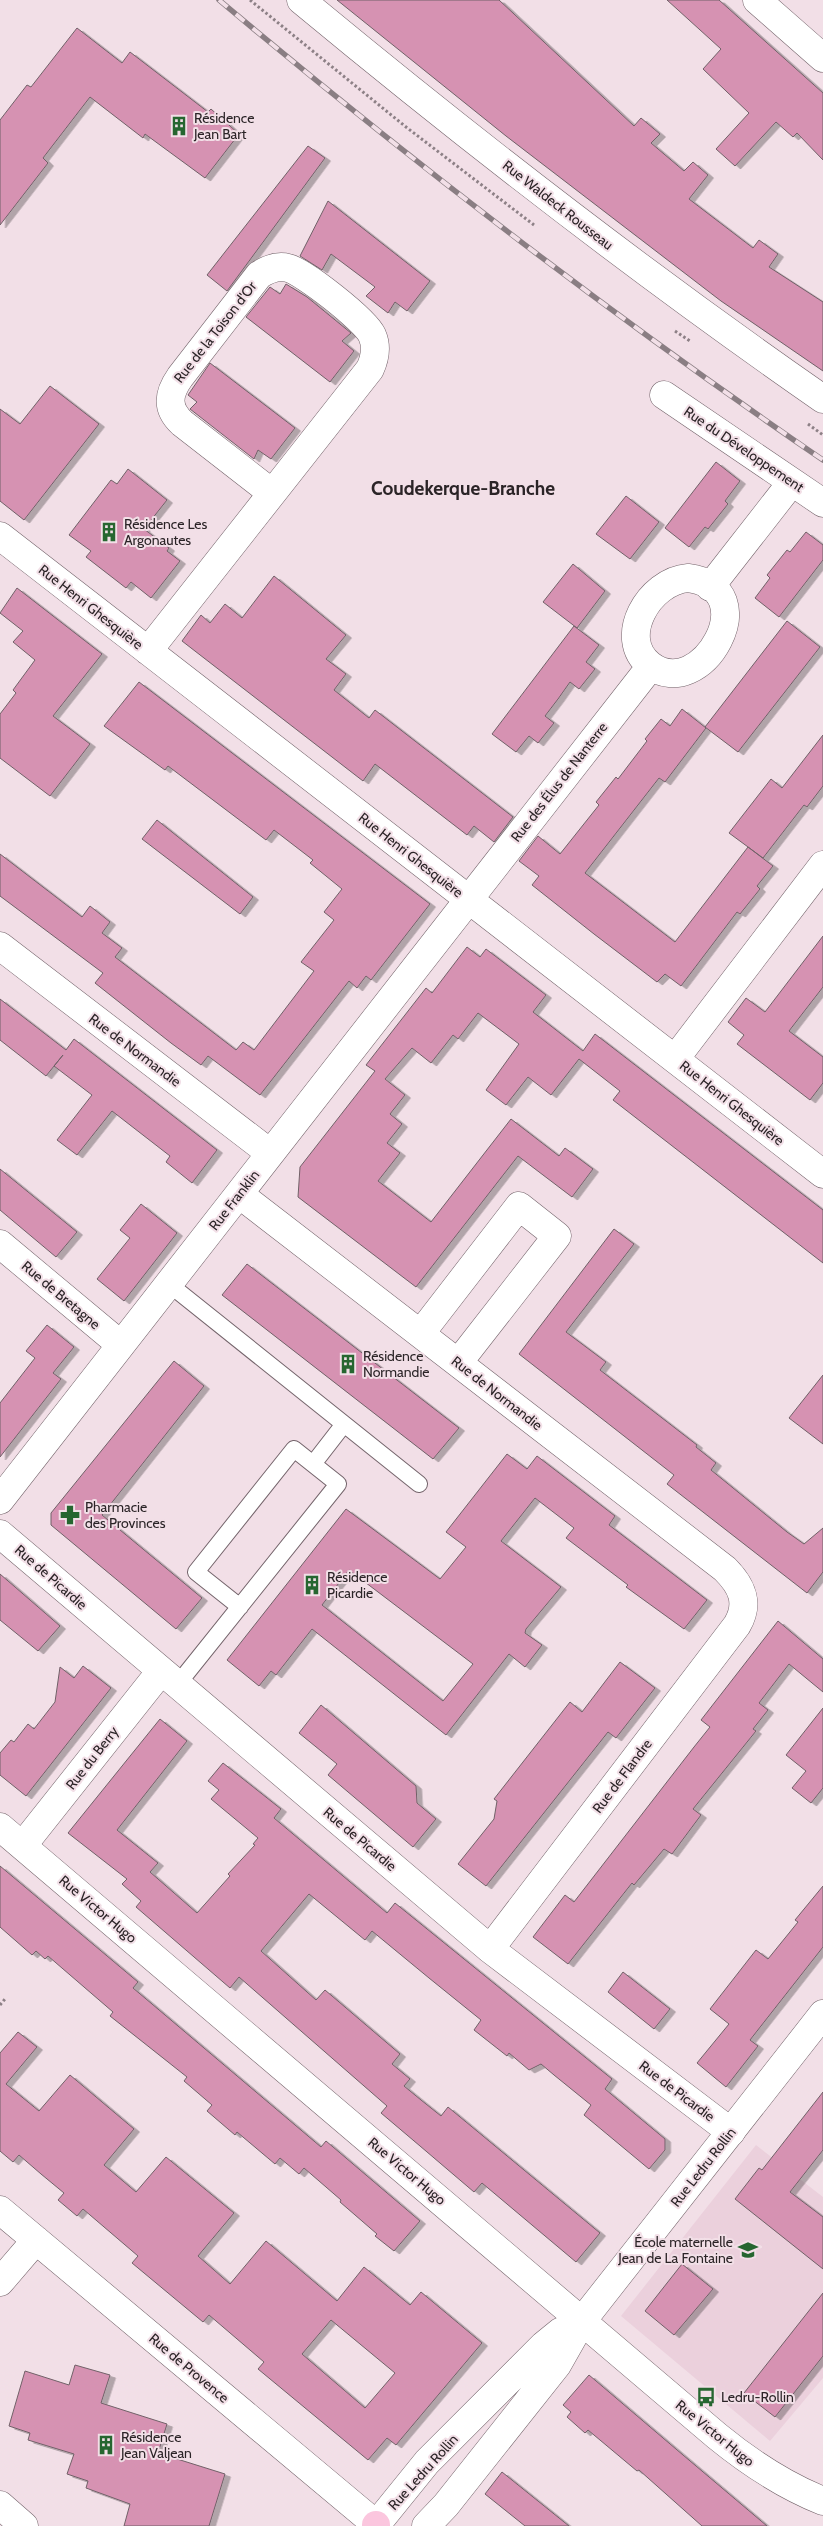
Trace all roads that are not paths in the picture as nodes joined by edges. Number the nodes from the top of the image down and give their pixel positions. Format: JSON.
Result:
{"nodes":[{"id":1,"x":302,"y":0,"type":"edge"},
{"id":2,"x":757,"y":0,"type":"edge"},
{"id":3,"x":823,"y":58,"type":"edge"},
{"id":4,"x":664,"y":395,"type":"dead end"},
{"id":5,"x":823,"y":399,"type":"edge"},
{"id":6,"x":792,"y":482,"type":"junction"},
{"id":7,"x":272,"y":493,"type":"junction"},
{"id":8,"x":823,"y":503,"type":"edge"},
{"id":9,"x":2,"y":543,"type":"edge"},
{"id":10,"x":710,"y":587,"type":"junction"},
{"id":11,"x":148,"y":651,"type":"junction"},
{"id":12,"x":650,"y":666,"type":"junction"},
{"id":13,"x":823,"y":865,"type":"edge"},
{"id":14,"x":468,"y":899,"type":"junction"},
{"id":15,"x":0,"y":946,"type":"edge"},
{"id":16,"x":675,"y":1059,"type":"junction"},
{"id":17,"x":270,"y":1154,"type":"junction"},
{"id":18,"x":823,"y":1174,"type":"edge"},
{"id":19,"x":239,"y":1194,"type":"junction"},
{"id":20,"x":0,"y":1244,"type":"edge"},
{"id":21,"x":169,"y":1284,"type":"junction"},
{"id":22,"x":421,"y":1334,"type":"junction"},
{"id":23,"x":121,"y":1345,"type":"junction"},
{"id":24,"x":458,"y":1362,"type":"junction"},
{"id":25,"x":344,"y":1424,"type":"junction"},
{"id":26,"x":313,"y":1464,"type":"junction"},
{"id":27,"x":419,"y":1484,"type":"dead end"},
{"id":28,"x":0,"y":1500,"type":"edge"},
{"id":29,"x":0,"y":1534,"type":"edge"},
{"id":30,"x":744,"y":1600,"type":"joint"},
{"id":31,"x":240,"y":1607,"type":"junction"},
{"id":32,"x":169,"y":1678,"type":"junction"},
{"id":33,"x":0,"y":1826,"type":"edge"},
{"id":34,"x":23,"y":1845,"type":"junction"},
{"id":35,"x":490,"y":1949,"type":"junction"},
{"id":36,"x":823,"y":2014,"type":"edge"},
{"id":37,"x":730,"y":2132,"type":"junction"},
{"id":38,"x":0,"y":2210,"type":"edge"},
{"id":39,"x":36,"y":2240,"type":"junction"},
{"id":40,"x":0,"y":2282,"type":"edge"},
{"id":41,"x":582,"y":2320,"type":"junction"},
{"id":42,"x":823,"y":2500,"type":"edge"},
{"id":43,"x":0,"y":2505,"type":"edge"},
{"id":44,"x":24,"y":2526,"type":"edge"},
{"id":45,"x":376,"y":2526,"type":"edge"},
{"id":46,"x":426,"y":2526,"type":"edge"}],
"edges":[{"from":1,"to":5,"type":"street","name":"Rue Waldeck Rousseau"},
{"from":2,"to":3,"type":"street"},
{"from":4,"to":6,"type":"street","name":"Rue du Développement"},
{"from":6,"to":8,"type":"street","name":"Rue du Développement"},
{"from":6,"to":10,"type":"street"},
{"from":7,"to":7,"type":"street","name":"Rue de la Toison d'Or"},
{"from":7,"to":11,"type":"street","name":"Rue de la Toison d'Or"},
{"from":9,"to":11,"type":"street","name":"Rue Henri Ghesquière"},
{"from":10,"to":12,"type":"street"},
{"from":10,"to":12,"type":"street"},
{"from":11,"to":14,"type":"street","name":"Rue Henri Ghesquière"},
{"from":12,"to":14,"type":"street","name":"Rue des Élus de Nanterre"},
{"from":13,"to":16,"type":"street"},
{"from":14,"to":16,"type":"street","name":"Rue Henri Ghesquière"},
{"from":14,"to":17,"type":"street","name":"Rue Franklin"},
{"from":15,"to":17,"type":"street","name":"Rue de Normandie"},
{"from":16,"to":18,"type":"street","name":"Rue Henri Ghesquière"},
{"from":17,"to":19,"type":"street","name":"Rue Franklin"},
{"from":19,"to":21,"type":"street","name":"Rue Franklin"},
{"from":19,"to":22,"type":"street","name":"Rue de Normandie"},
{"from":20,"to":23,"type":"street","name":"Rue de Bretagne"},
{"from":21,"to":23,"type":"street","name":"Rue Franklin"},
{"from":21,"to":25,"type":"lane"},
{"from":22,"to":24,"type":"street","name":"Rue de Normandie"},
{"from":22,"to":24,"type":"street"},
{"from":23,"to":28,"type":"street","name":"Rue Franklin"},
{"from":24,"to":30,"type":"street","name":"Rue de Normandie"},
{"from":25,"to":26,"type":"lane"},
{"from":25,"to":27,"type":"lane"},
{"from":26,"to":31,"type":"lane"},
{"from":26,"to":31,"type":"lane"},
{"from":29,"to":32,"type":"street","name":"Rue de Picardie"},
{"from":30,"to":35,"type":"street","name":"Rue de Flandre"},
{"from":31,"to":32,"type":"lane"},
{"from":32,"to":34,"type":"street","name":"Rue du Berry"},
{"from":32,"to":35,"type":"street","name":"Rue de Picardie"},
{"from":33,"to":34,"type":"street","name":"Rue Victor Hugo"},
{"from":34,"to":41,"type":"street","name":"Rue Victor Hugo"},
{"from":35,"to":37,"type":"street","name":"Rue de Picardie"},
{"from":36,"to":37,"type":"street","name":"Rue Ledru Rollin"},
{"from":37,"to":41,"type":"street","name":"Rue Ledru Rollin"},
{"from":38,"to":39,"type":"street","name":"Rue de Provence"},
{"from":39,"to":40,"type":"street"},
{"from":39,"to":45,"type":"street","name":"Rue de Provence"},
{"from":41,"to":42,"type":"street","name":"Rue Victor Hugo"},
{"from":41,"to":45,"type":"street","name":"Rue Ledru Rollin"},
{"from":41,"to":46,"type":"street","name":"Rue Ledru Rollin"},
{"from":43,"to":44,"type":"street"}]}
